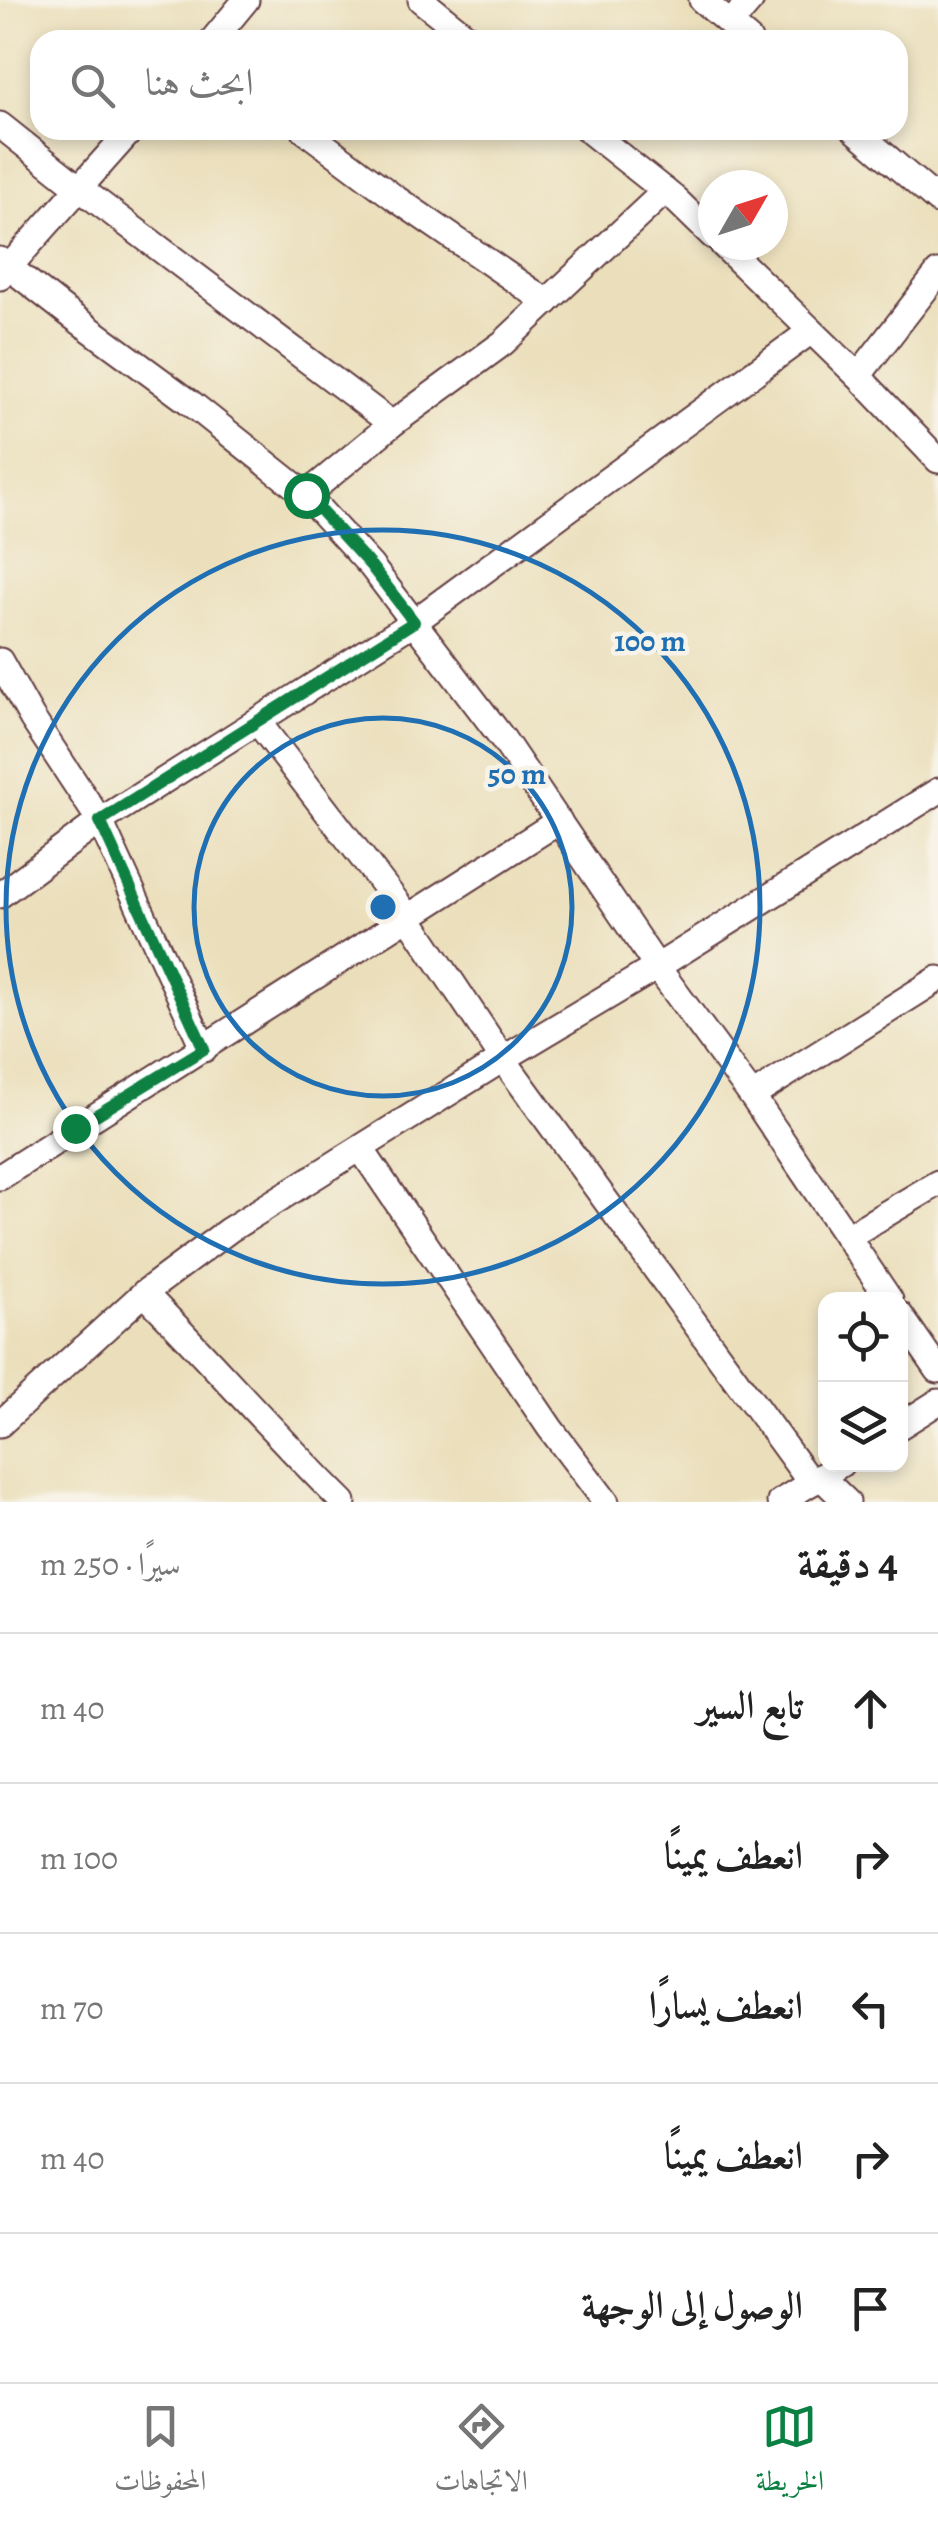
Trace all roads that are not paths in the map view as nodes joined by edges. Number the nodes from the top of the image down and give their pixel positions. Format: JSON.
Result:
{"nodes":[{"id":1,"x":246,"y":0,"type":"edge"},
{"id":2,"x":421,"y":0,"type":"edge"},
{"id":3,"x":702,"y":0,"type":"edge"},
{"id":4,"x":751,"y":0,"type":"edge"},
{"id":5,"x":220,"y":30,"type":"edge"},
{"id":6,"x":458,"y":30,"type":"edge"},
{"id":7,"x":737,"y":30,"type":"edge"},
{"id":8,"x":740,"y":30,"type":"edge"},
{"id":9,"x":0,"y":125,"type":"edge"},
{"id":10,"x":122,"y":140,"type":"edge"},
{"id":11,"x":317,"y":140,"type":"edge"},
{"id":12,"x":601,"y":140,"type":"edge"},
{"id":13,"x":867,"y":140,"type":"edge"},
{"id":14,"x":78,"y":188,"type":"junction"},
{"id":15,"x":665,"y":191,"type":"junction"},
{"id":16,"x":938,"y":201,"type":"edge"},
{"id":17,"x":698,"y":222,"type":"edge"},
{"id":18,"x":738,"y":260,"type":"edge"},
{"id":19,"x":3,"y":268,"type":"edge"},
{"id":20,"x":938,"y":273,"type":"edge"},
{"id":21,"x":547,"y":302,"type":"junction"},
{"id":22,"x":811,"y":331,"type":"junction"},
{"id":23,"x":858,"y":376,"type":"junction"},
{"id":24,"x":392,"y":424,"type":"junction"},
{"id":25,"x":938,"y":460,"type":"edge"},
{"id":26,"x":306,"y":495,"type":"junction"},
{"id":27,"x":414,"y":622,"type":"junction"},
{"id":28,"x":0,"y":661,"type":"edge"},
{"id":29,"x":257,"y":721,"type":"junction"},
{"id":30,"x":938,"y":791,"type":"edge"},
{"id":31,"x":100,"y":821,"type":"junction"},
{"id":32,"x":559,"y":821,"type":"junction"},
{"id":33,"x":0,"y":895,"type":"edge"},
{"id":34,"x":409,"y":918,"type":"junction"},
{"id":35,"x":657,"y":966,"type":"junction"},
{"id":36,"x":938,"y":979,"type":"edge"},
{"id":37,"x":204,"y":1049,"type":"junction"},
{"id":38,"x":502,"y":1059,"type":"junction"},
{"id":39,"x":752,"y":1096,"type":"junction"},
{"id":40,"x":361,"y":1149,"type":"junction"},
{"id":41,"x":0,"y":1177,"type":"edge"},
{"id":42,"x":938,"y":1183,"type":"edge"},
{"id":43,"x":847,"y":1237,"type":"junction"},
{"id":44,"x":885,"y":1292,"type":"edge"},
{"id":45,"x":144,"y":1293,"type":"junction"},
{"id":46,"x":908,"y":1327,"type":"edge"},
{"id":47,"x":938,"y":1370,"type":"edge"},
{"id":48,"x":938,"y":1402,"type":"edge"},
{"id":49,"x":908,"y":1421,"type":"edge"},
{"id":50,"x":0,"y":1424,"type":"edge"},
{"id":51,"x":824,"y":1475,"type":"edge"},
{"id":52,"x":343,"y":1502,"type":"edge"},
{"id":53,"x":606,"y":1502,"type":"edge"},
{"id":54,"x":780,"y":1502,"type":"edge"},
{"id":55,"x":848,"y":1502,"type":"edge"}],
"edges":[{"from":1,"to":5,"type":"street"},
{"from":2,"to":6,"type":"street"},
{"from":3,"to":7,"type":"street"},
{"from":4,"to":8,"type":"street"},
{"from":9,"to":14,"type":"street"},
{"from":10,"to":14,"type":"street"},
{"from":11,"to":21,"type":"street"},
{"from":12,"to":15,"type":"street"},
{"from":13,"to":16,"type":"street"},
{"from":14,"to":19,"type":"street"},
{"from":14,"to":24,"type":"street"},
{"from":15,"to":17,"type":"street"},
{"from":15,"to":21,"type":"street"},
{"from":18,"to":22,"type":"street"},
{"from":19,"to":26,"type":"street"},
{"from":20,"to":23,"type":"street"},
{"from":21,"to":24,"type":"street"},
{"from":22,"to":23,"type":"street"},
{"from":22,"to":27,"type":"street"},
{"from":23,"to":25,"type":"street"},
{"from":24,"to":26,"type":"street"},
{"from":26,"to":27,"type":"street"},
{"from":27,"to":29,"type":"street"},
{"from":27,"to":32,"type":"street"},
{"from":28,"to":31,"type":"street"},
{"from":29,"to":31,"type":"street"},
{"from":29,"to":34,"type":"street"},
{"from":30,"to":35,"type":"street"},
{"from":31,"to":33,"type":"street"},
{"from":31,"to":37,"type":"street"},
{"from":32,"to":34,"type":"street"},
{"from":32,"to":35,"type":"street"},
{"from":34,"to":37,"type":"street"},
{"from":34,"to":38,"type":"street"},
{"from":35,"to":38,"type":"street"},
{"from":35,"to":39,"type":"street"},
{"from":36,"to":39,"type":"street"},
{"from":37,"to":41,"type":"street"},
{"from":38,"to":40,"type":"street"},
{"from":38,"to":51,"type":"street"},
{"from":39,"to":43,"type":"street"},
{"from":40,"to":45,"type":"street"},
{"from":40,"to":53,"type":"street"},
{"from":42,"to":43,"type":"street"},
{"from":43,"to":44,"type":"street"},
{"from":45,"to":50,"type":"street"},
{"from":45,"to":52,"type":"street"},
{"from":46,"to":47,"type":"street"},
{"from":48,"to":49,"type":"street"},
{"from":51,"to":54,"type":"street"},
{"from":51,"to":55,"type":"street"}]}
